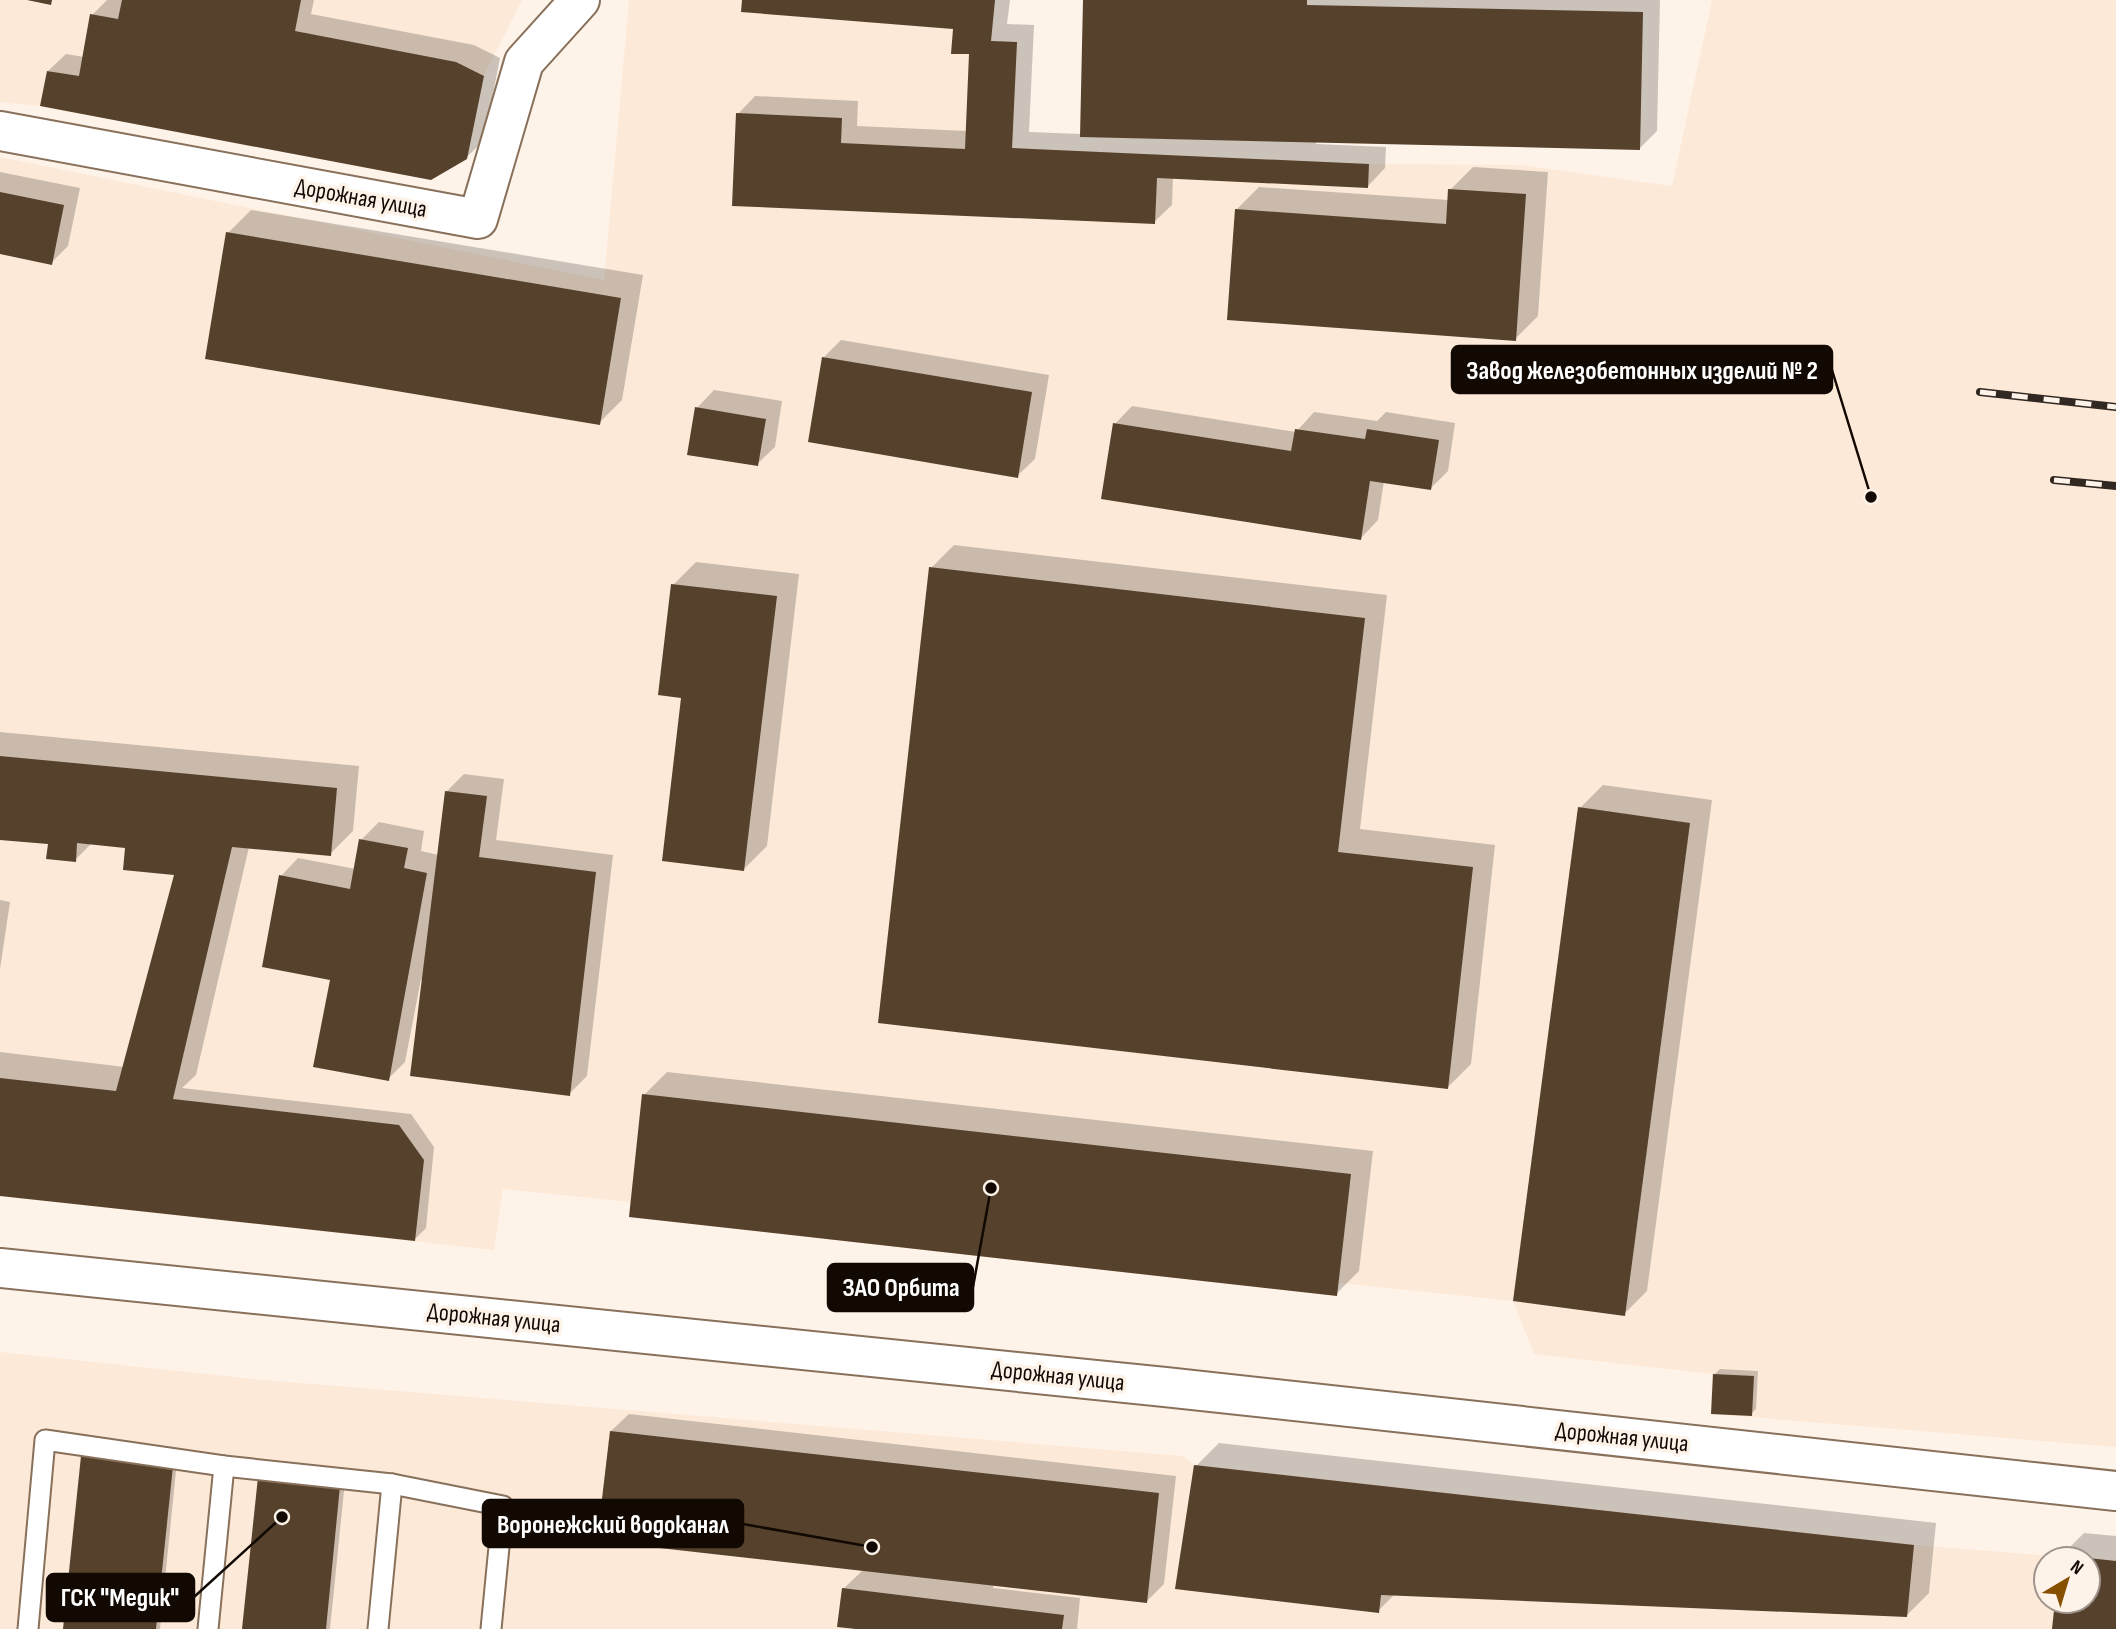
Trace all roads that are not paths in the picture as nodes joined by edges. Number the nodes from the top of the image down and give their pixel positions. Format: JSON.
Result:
{"nodes":[{"id":1,"x":580,"y":0,"type":"edge"},
{"id":2,"x":0,"y":131,"type":"edge"},
{"id":3,"x":0,"y":1268,"type":"edge"},
{"id":4,"x":224,"y":1466,"type":"junction"},
{"id":5,"x":392,"y":1484,"type":"junction"},
{"id":6,"x":2116,"y":1491,"type":"edge"},
{"id":7,"x":28,"y":1629,"type":"edge"},
{"id":8,"x":208,"y":1629,"type":"edge"},
{"id":9,"x":378,"y":1629,"type":"edge"},
{"id":10,"x":491,"y":1629,"type":"edge"}],
"edges":[{"from":1,"to":2,"type":"street","name":"Дорожная улица"},
{"from":3,"to":6,"type":"street","name":"Дорожная улица"},
{"from":4,"to":5,"type":"lane"},
{"from":4,"to":7,"type":"lane"},
{"from":4,"to":8,"type":"lane"},
{"from":5,"to":9,"type":"lane"},
{"from":5,"to":10,"type":"lane"}]}
